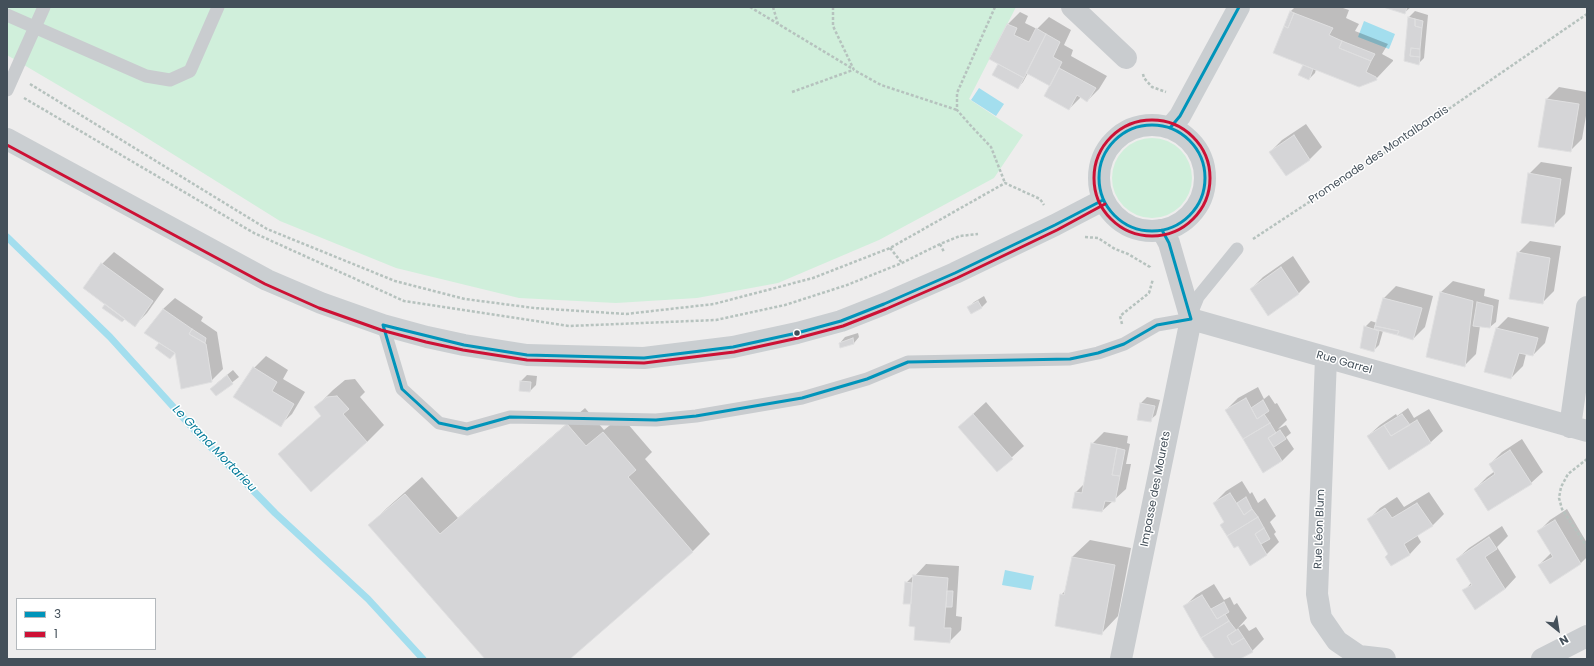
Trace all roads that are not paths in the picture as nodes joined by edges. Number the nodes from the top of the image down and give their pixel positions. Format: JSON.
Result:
{"nodes":[{"id":1,"x":44,"y":7,"type":"edge"},
{"id":2,"x":218,"y":7,"type":"edge"},
{"id":3,"x":1072,"y":7,"type":"edge"},
{"id":4,"x":1239,"y":7,"type":"edge"},
{"id":5,"x":7,"y":15,"type":"edge"},
{"id":6,"x":35,"y":27,"type":"junction"},
{"id":7,"x":1126,"y":58,"type":"road end"},
{"id":8,"x":7,"y":89,"type":"edge"},
{"id":9,"x":1170,"y":128,"type":"junction"},
{"id":10,"x":7,"y":139,"type":"edge"},
{"id":11,"x":1103,"y":200,"type":"junction"},
{"id":12,"x":1162,"y":230,"type":"junction"},
{"id":13,"x":1237,"y":249,"type":"road end"},
{"id":14,"x":1587,"y":307,"type":"edge"},
{"id":15,"x":1191,"y":317,"type":"junction"},
{"id":16,"x":384,"y":325,"type":"junction"},
{"id":17,"x":1326,"y":358,"type":"junction"},
{"id":18,"x":1578,"y":429,"type":"edge"},
{"id":19,"x":1587,"y":636,"type":"edge"},
{"id":20,"x":1122,"y":659,"type":"edge"},
{"id":21,"x":1385,"y":659,"type":"edge"},
{"id":22,"x":1542,"y":659,"type":"edge"}],
"edges":[{"from":1,"to":6,"type":"lane"},
{"from":2,"to":6,"type":"lane"},
{"from":3,"to":7,"type":"street"},
{"from":4,"to":9,"type":"main road"},
{"from":5,"to":6,"type":"lane"},
{"from":6,"to":8,"type":"lane"},
{"from":9,"to":11,"type":"main road"},
{"from":9,"to":12,"type":"main road"},
{"from":10,"to":16,"type":"main road"},
{"from":11,"to":12,"type":"main road"},
{"from":11,"to":16,"type":"main road"},
{"from":12,"to":15,"type":"street"},
{"from":13,"to":15,"type":"lane"},
{"from":14,"to":18,"type":"street"},
{"from":15,"to":16,"type":"lane"},
{"from":15,"to":17,"type":"street","name":"Rue Garrel"},
{"from":15,"to":20,"type":"street","name":"Impasse des Mourets"},
{"from":17,"to":18,"type":"street","name":"Rue Garrel"},
{"from":17,"to":21,"type":"street","name":"Rue Léon Blum"},
{"from":19,"to":22,"type":"street"}]}
